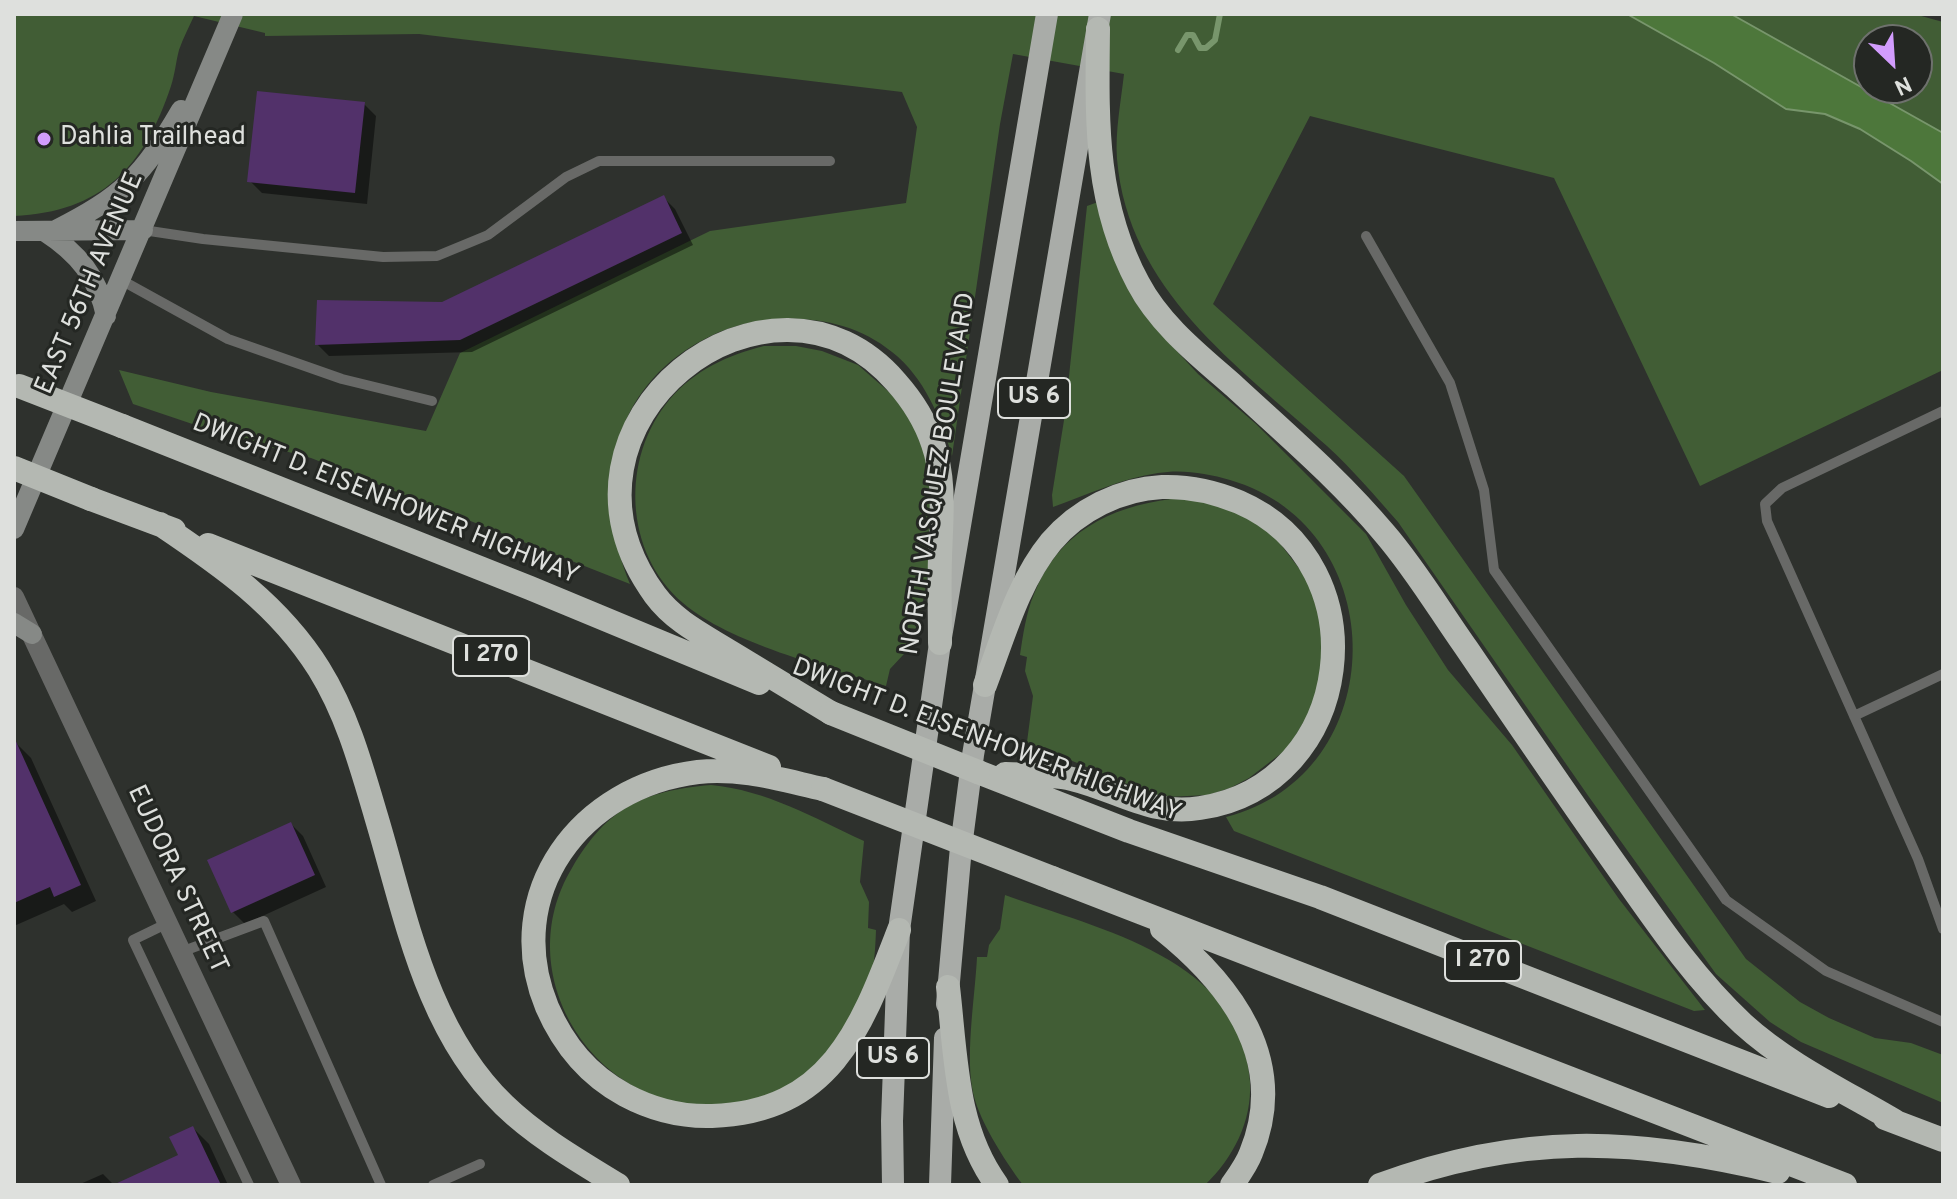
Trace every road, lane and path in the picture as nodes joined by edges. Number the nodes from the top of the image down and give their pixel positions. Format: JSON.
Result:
{"nodes":[{"id":1,"x":233,"y":14,"type":"edge"},
{"id":2,"x":1047,"y":14,"type":"edge"},
{"id":3,"x":1099,"y":21,"type":"edge"},
{"id":4,"x":221,"y":40,"type":"junction"},
{"id":5,"x":1091,"y":102,"type":"junction"},
{"id":6,"x":830,"y":161,"type":"dead end"},
{"id":7,"x":143,"y":230,"type":"junction"},
{"id":8,"x":14,"y":231,"type":"edge"},
{"id":9,"x":49,"y":231,"type":"junction"},
{"id":10,"x":1366,"y":236,"type":"dead end"},
{"id":11,"x":121,"y":280,"type":"junction"},
{"id":12,"x":106,"y":316,"type":"junction"},
{"id":13,"x":16,"y":385,"type":"edge"},
{"id":14,"x":432,"y":401,"type":"dead end"},
{"id":15,"x":1943,"y":411,"type":"edge"},
{"id":16,"x":14,"y":468,"type":"edge"},
{"id":17,"x":160,"y":524,"type":"junction"},
{"id":18,"x":14,"y":529,"type":"edge"},
{"id":19,"x":14,"y":597,"type":"edge"},
{"id":20,"x":14,"y":623,"type":"edge"},
{"id":21,"x":32,"y":634,"type":"junction"},
{"id":22,"x":940,"y":643,"type":"junction"},
{"id":23,"x":1943,"y":674,"type":"edge"},
{"id":24,"x":985,"y":685,"type":"junction"},
{"id":25,"x":831,"y":713,"type":"junction"},
{"id":26,"x":1854,"y":716,"type":"junction"},
{"id":27,"x":978,"y":772,"type":"junction"},
{"id":28,"x":823,"y":789,"type":"junction"},
{"id":29,"x":1144,"y":916,"type":"junction"},
{"id":30,"x":168,"y":923,"type":"junction"},
{"id":31,"x":1943,"y":929,"type":"edge"},
{"id":32,"x":899,"y":930,"type":"junction"},
{"id":33,"x":181,"y":952,"type":"junction"},
{"id":34,"x":948,"y":987,"type":"junction"},
{"id":35,"x":1943,"y":1022,"type":"edge"},
{"id":36,"x":1898,"y":1123,"type":"junction"},
{"id":37,"x":1943,"y":1140,"type":"edge"},
{"id":38,"x":480,"y":1164,"type":"dead end"},
{"id":39,"x":285,"y":1183,"type":"edge"},
{"id":40,"x":249,"y":1185,"type":"edge"},
{"id":41,"x":381,"y":1185,"type":"edge"},
{"id":42,"x":433,"y":1185,"type":"edge"},
{"id":43,"x":618,"y":1185,"type":"edge"},
{"id":44,"x":893,"y":1185,"type":"edge"},
{"id":45,"x":940,"y":1185,"type":"edge"},
{"id":46,"x":997,"y":1185,"type":"edge"},
{"id":47,"x":1232,"y":1185,"type":"edge"},
{"id":48,"x":1380,"y":1185,"type":"edge"},
{"id":49,"x":1829,"y":1185,"type":"edge"},
{"id":50,"x":1845,"y":1185,"type":"edge"}],
"edges":[{"from":1,"to":4,"type":"main road","name":"EAST 56TH AVENUE"},
{"from":2,"to":22,"type":"highway","name":"NORTH VASQUEZ BOULEVARD","number":"US 6"},
{"from":3,"to":5,"type":"highway"},
{"from":4,"to":7,"type":"main road","name":"EAST 56TH AVENUE"},
{"from":4,"to":9,"type":"main road"},
{"from":5,"to":24,"type":"highway","number":"US 6"},
{"from":5,"to":36,"type":"highway"},
{"from":6,"to":7,"type":"lane"},
{"from":7,"to":9,"type":"main road"},
{"from":7,"to":11,"type":"main road","name":"EAST 56TH AVENUE"},
{"from":8,"to":9,"type":"main road"},
{"from":9,"to":12,"type":"main road"},
{"from":10,"to":35,"type":"lane"},
{"from":11,"to":12,"type":"main road","name":"EAST 56TH AVENUE"},
{"from":11,"to":14,"type":"lane"},
{"from":12,"to":18,"type":"main road","name":"EAST 56TH AVENUE"},
{"from":13,"to":25,"type":"highway","name":"DWIGHT D. EISENHOWER HIGHWAY","number":"I 270","bridge":true},
{"from":15,"to":26,"type":"lane"},
{"from":16,"to":17,"type":"highway","number":"I 270","bridge":true},
{"from":17,"to":28,"type":"highway","number":"I 270"},
{"from":17,"to":43,"type":"highway"},
{"from":19,"to":21,"type":"street","name":"EUDORA STREET"},
{"from":20,"to":21,"type":"main road"},
{"from":21,"to":30,"type":"street","name":"EUDORA STREET"},
{"from":22,"to":25,"type":"highway"},
{"from":22,"to":32,"type":"highway","name":"NORTH VASQUEZ BOULEVARD","number":"US 6"},
{"from":23,"to":26,"type":"lane"},
{"from":24,"to":27,"type":"highway"},
{"from":24,"to":34,"type":"highway","number":"US 6"},
{"from":25,"to":27,"type":"highway","name":"DWIGHT D. EISENHOWER HIGHWAY","number":"I 270","bridge":true},
{"from":26,"to":31,"type":"lane"},
{"from":27,"to":36,"type":"highway","name":"DWIGHT D. EISENHOWER HIGHWAY","number":"I 270"},
{"from":28,"to":29,"type":"highway","number":"I 270","bridge":true},
{"from":28,"to":32,"type":"highway"},
{"from":29,"to":47,"type":"highway"},
{"from":29,"to":50,"type":"highway","number":"I 270"},
{"from":30,"to":33,"type":"street","name":"EUDORA STREET"},
{"from":30,"to":40,"type":"lane"},
{"from":32,"to":44,"type":"highway","name":"NORTH VASQUEZ BOULEVARD","number":"US 6"},
{"from":33,"to":39,"type":"street","name":"EUDORA STREET"},
{"from":33,"to":41,"type":"lane"},
{"from":34,"to":45,"type":"highway","number":"US 6"},
{"from":34,"to":46,"type":"highway"},
{"from":36,"to":37,"type":"highway","name":"DWIGHT D. EISENHOWER HIGHWAY","number":"I 270"},
{"from":38,"to":42,"type":"lane"},
{"from":48,"to":49,"type":"highway"}]}
